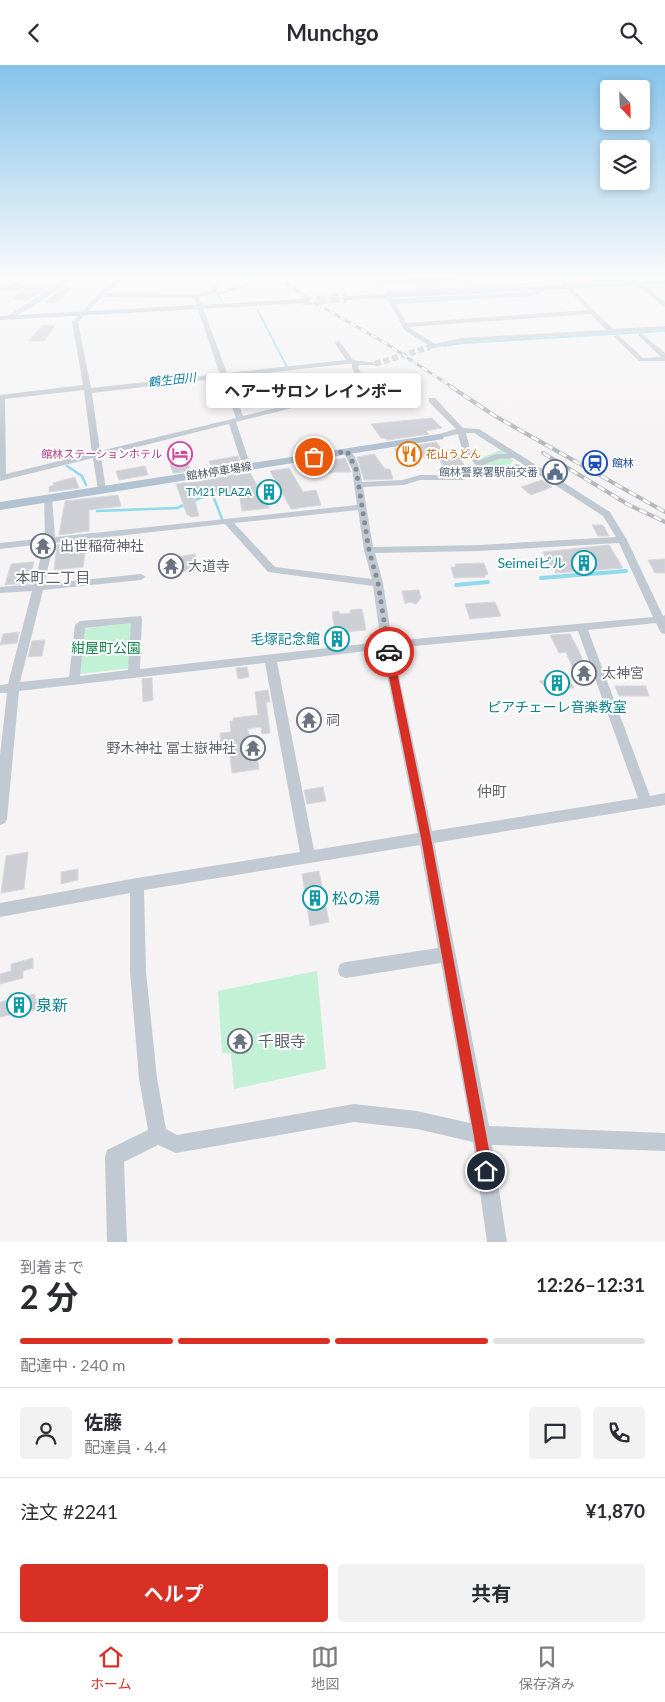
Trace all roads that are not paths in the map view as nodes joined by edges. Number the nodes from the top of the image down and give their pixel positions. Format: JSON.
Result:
{"nodes":[{"id":1,"x":77,"y":333,"type":"edge"},
{"id":2,"x":209,"y":333,"type":"edge"},
{"id":3,"x":409,"y":333,"type":"edge"},
{"id":4,"x":539,"y":333,"type":"edge"},
{"id":5,"x":596,"y":333,"type":"edge"},
{"id":6,"x":665,"y":333,"type":"edge"},
{"id":7,"x":641,"y":335,"type":"junction"},
{"id":8,"x":542,"y":336,"type":"junction"},
{"id":9,"x":338,"y":343,"type":"dead end"},
{"id":10,"x":665,"y":358,"type":"edge"},
{"id":11,"x":352,"y":361,"type":"junction"},
{"id":12,"x":375,"y":363,"type":"tunnel mouth"},
{"id":13,"x":248,"y":373,"type":"junction"},
{"id":14,"x":225,"y":375,"type":"junction"},
{"id":15,"x":298,"y":385,"type":"dead end"},
{"id":16,"x":253,"y":387,"type":"junction"},
{"id":17,"x":87,"y":389,"type":"junction"},
{"id":18,"x":230,"y":390,"type":"junction"},
{"id":19,"x":0,"y":398,"type":"edge"},
{"id":20,"x":432,"y":400,"type":"dead end"},
{"id":21,"x":236,"y":420,"type":"junction"},
{"id":22,"x":461,"y":430,"type":"junction"},
{"id":23,"x":439,"y":437,"type":"junction"},
{"id":24,"x":464,"y":445,"type":"junction"},
{"id":25,"x":347,"y":451,"type":"junction"},
{"id":26,"x":97,"y":456,"type":"junction"},
{"id":27,"x":512,"y":457,"type":"junction"},
{"id":28,"x":483,"y":466,"type":"junction"},
{"id":29,"x":247,"y":467,"type":"junction"},
{"id":30,"x":514,"y":467,"type":"junction"},
{"id":31,"x":545,"y":474,"type":"junction"},
{"id":32,"x":1,"y":478,"type":"edge"},
{"id":33,"x":359,"y":485,"type":"junction"},
{"id":34,"x":102,"y":490,"type":"junction"},
{"id":35,"x":48,"y":498,"type":"junction"},
{"id":36,"x":0,"y":506,"type":"edge"},
{"id":37,"x":362,"y":507,"type":"junction"},
{"id":38,"x":227,"y":521,"type":"junction"},
{"id":39,"x":622,"y":540,"type":"junction"},
{"id":40,"x":50,"y":541,"type":"junction"},
{"id":41,"x":0,"y":546,"type":"edge"},
{"id":42,"x":369,"y":550,"type":"junction"},
{"id":43,"x":140,"y":577,"type":"dead end"},
{"id":44,"x":378,"y":583,"type":"junction"},
{"id":45,"x":38,"y":588,"type":"junction"},
{"id":46,"x":0,"y":589,"type":"edge"},
{"id":47,"x":663,"y":623,"type":"edge"},
{"id":48,"x":582,"y":628,"type":"junction"},
{"id":49,"x":387,"y":645,"type":"junction"},
{"id":50,"x":270,"y":657,"type":"junction"},
{"id":51,"x":134,"y":673,"type":"junction"},
{"id":52,"x":74,"y":680,"type":"junction"},
{"id":53,"x":13,"y":687,"type":"junction"},
{"id":54,"x":0,"y":689,"type":"edge"},
{"id":55,"x":665,"y":799,"type":"edge"},
{"id":56,"x":646,"y":801,"type":"junction"},
{"id":57,"x":0,"y":819,"type":"edge"},
{"id":58,"x":426,"y":838,"type":"junction"},
{"id":59,"x":308,"y":857,"type":"junction"},
{"id":60,"x":137,"y":885,"type":"junction"},
{"id":61,"x":0,"y":910,"type":"edge"},
{"id":62,"x":447,"y":954,"type":"junction"},
{"id":63,"x":346,"y":970,"type":"dead end"},
{"id":64,"x":158,"y":1135,"type":"junction"},
{"id":65,"x":481,"y":1135,"type":"junction"},
{"id":66,"x":665,"y":1143,"type":"edge"},
{"id":67,"x":117,"y":1242,"type":"edge"},
{"id":68,"x":497,"y":1242,"type":"edge"}],
"edges":[{"from":1,"to":17,"type":"street"},
{"from":2,"to":14,"type":"street"},
{"from":3,"to":8,"type":"street"},
{"from":4,"to":8,"type":"street"},
{"from":5,"to":8,"type":"street"},
{"from":6,"to":7,"type":"street"},
{"from":7,"to":10,"type":"street"},
{"from":7,"to":10,"type":"street"},
{"from":9,"to":11,"type":"street"},
{"from":11,"to":12,"type":"street"},
{"from":11,"to":13,"type":"street"},
{"from":11,"to":21,"type":"street"},
{"from":13,"to":14,"type":"street"},
{"from":13,"to":16,"type":"street"},
{"from":14,"to":17,"type":"street"},
{"from":14,"to":18,"type":"street"},
{"from":15,"to":16,"type":"street"},
{"from":16,"to":18,"type":"street"},
{"from":17,"to":19,"type":"street"},
{"from":17,"to":26,"type":"street"},
{"from":18,"to":21,"type":"street"},
{"from":19,"to":32,"type":"street"},
{"from":20,"to":22,"type":"street"},
{"from":21,"to":26,"type":"street"},
{"from":21,"to":29,"type":"street"},
{"from":22,"to":23,"type":"street"},
{"from":22,"to":24,"type":"street"},
{"from":22,"to":27,"type":"street"},
{"from":23,"to":24,"type":"street"},
{"from":23,"to":25,"type":"main road","name":"館林停車場線"},
{"from":24,"to":28,"type":"street"},
{"from":25,"to":29,"type":"main road","name":"館林停車場線"},
{"from":25,"to":33,"type":"street"},
{"from":26,"to":32,"type":"street"},
{"from":26,"to":34,"type":"street"},
{"from":27,"to":28,"type":"street"},
{"from":27,"to":30,"type":"street"},
{"from":27,"to":31,"type":"street"},
{"from":28,"to":30,"type":"street"},
{"from":28,"to":33,"type":"street"},
{"from":29,"to":34,"type":"main road","name":"館林停車場線"},
{"from":30,"to":31,"type":"street"},
{"from":31,"to":39,"type":"street"},
{"from":33,"to":37,"type":"street"},
{"from":34,"to":35,"type":"main road","name":"館林停車場線"},
{"from":35,"to":36,"type":"main road","name":"館林停車場線"},
{"from":35,"to":40,"type":"street"},
{"from":37,"to":38,"type":"street"},
{"from":37,"to":42,"type":"street"},
{"from":38,"to":40,"type":"street"},
{"from":38,"to":44,"type":"street"},
{"from":39,"to":42,"type":"street"},
{"from":39,"to":47,"type":"street"},
{"from":40,"to":41,"type":"street"},
{"from":40,"to":45,"type":"street"},
{"from":42,"to":44,"type":"street"},
{"from":43,"to":45,"type":"street"},
{"from":44,"to":49,"type":"street"},
{"from":45,"to":46,"type":"street"},
{"from":45,"to":53,"type":"street"},
{"from":47,"to":48,"type":"street"},
{"from":48,"to":49,"type":"street"},
{"from":48,"to":56,"type":"street"},
{"from":49,"to":50,"type":"street"},
{"from":49,"to":58,"type":"street"},
{"from":50,"to":51,"type":"street"},
{"from":50,"to":59,"type":"street"},
{"from":51,"to":52,"type":"street"},
{"from":51,"to":52,"type":"street"},
{"from":52,"to":53,"type":"street"},
{"from":53,"to":54,"type":"street"},
{"from":53,"to":57,"type":"street"},
{"from":55,"to":56,"type":"street"},
{"from":56,"to":58,"type":"street"},
{"from":58,"to":59,"type":"street"},
{"from":58,"to":62,"type":"street"},
{"from":59,"to":60,"type":"street"},
{"from":60,"to":61,"type":"street"},
{"from":60,"to":64,"type":"street"},
{"from":62,"to":63,"type":"street"},
{"from":62,"to":65,"type":"street"},
{"from":64,"to":65,"type":"street"},
{"from":64,"to":67,"type":"street"},
{"from":65,"to":66,"type":"street"},
{"from":65,"to":68,"type":"street"}]}
